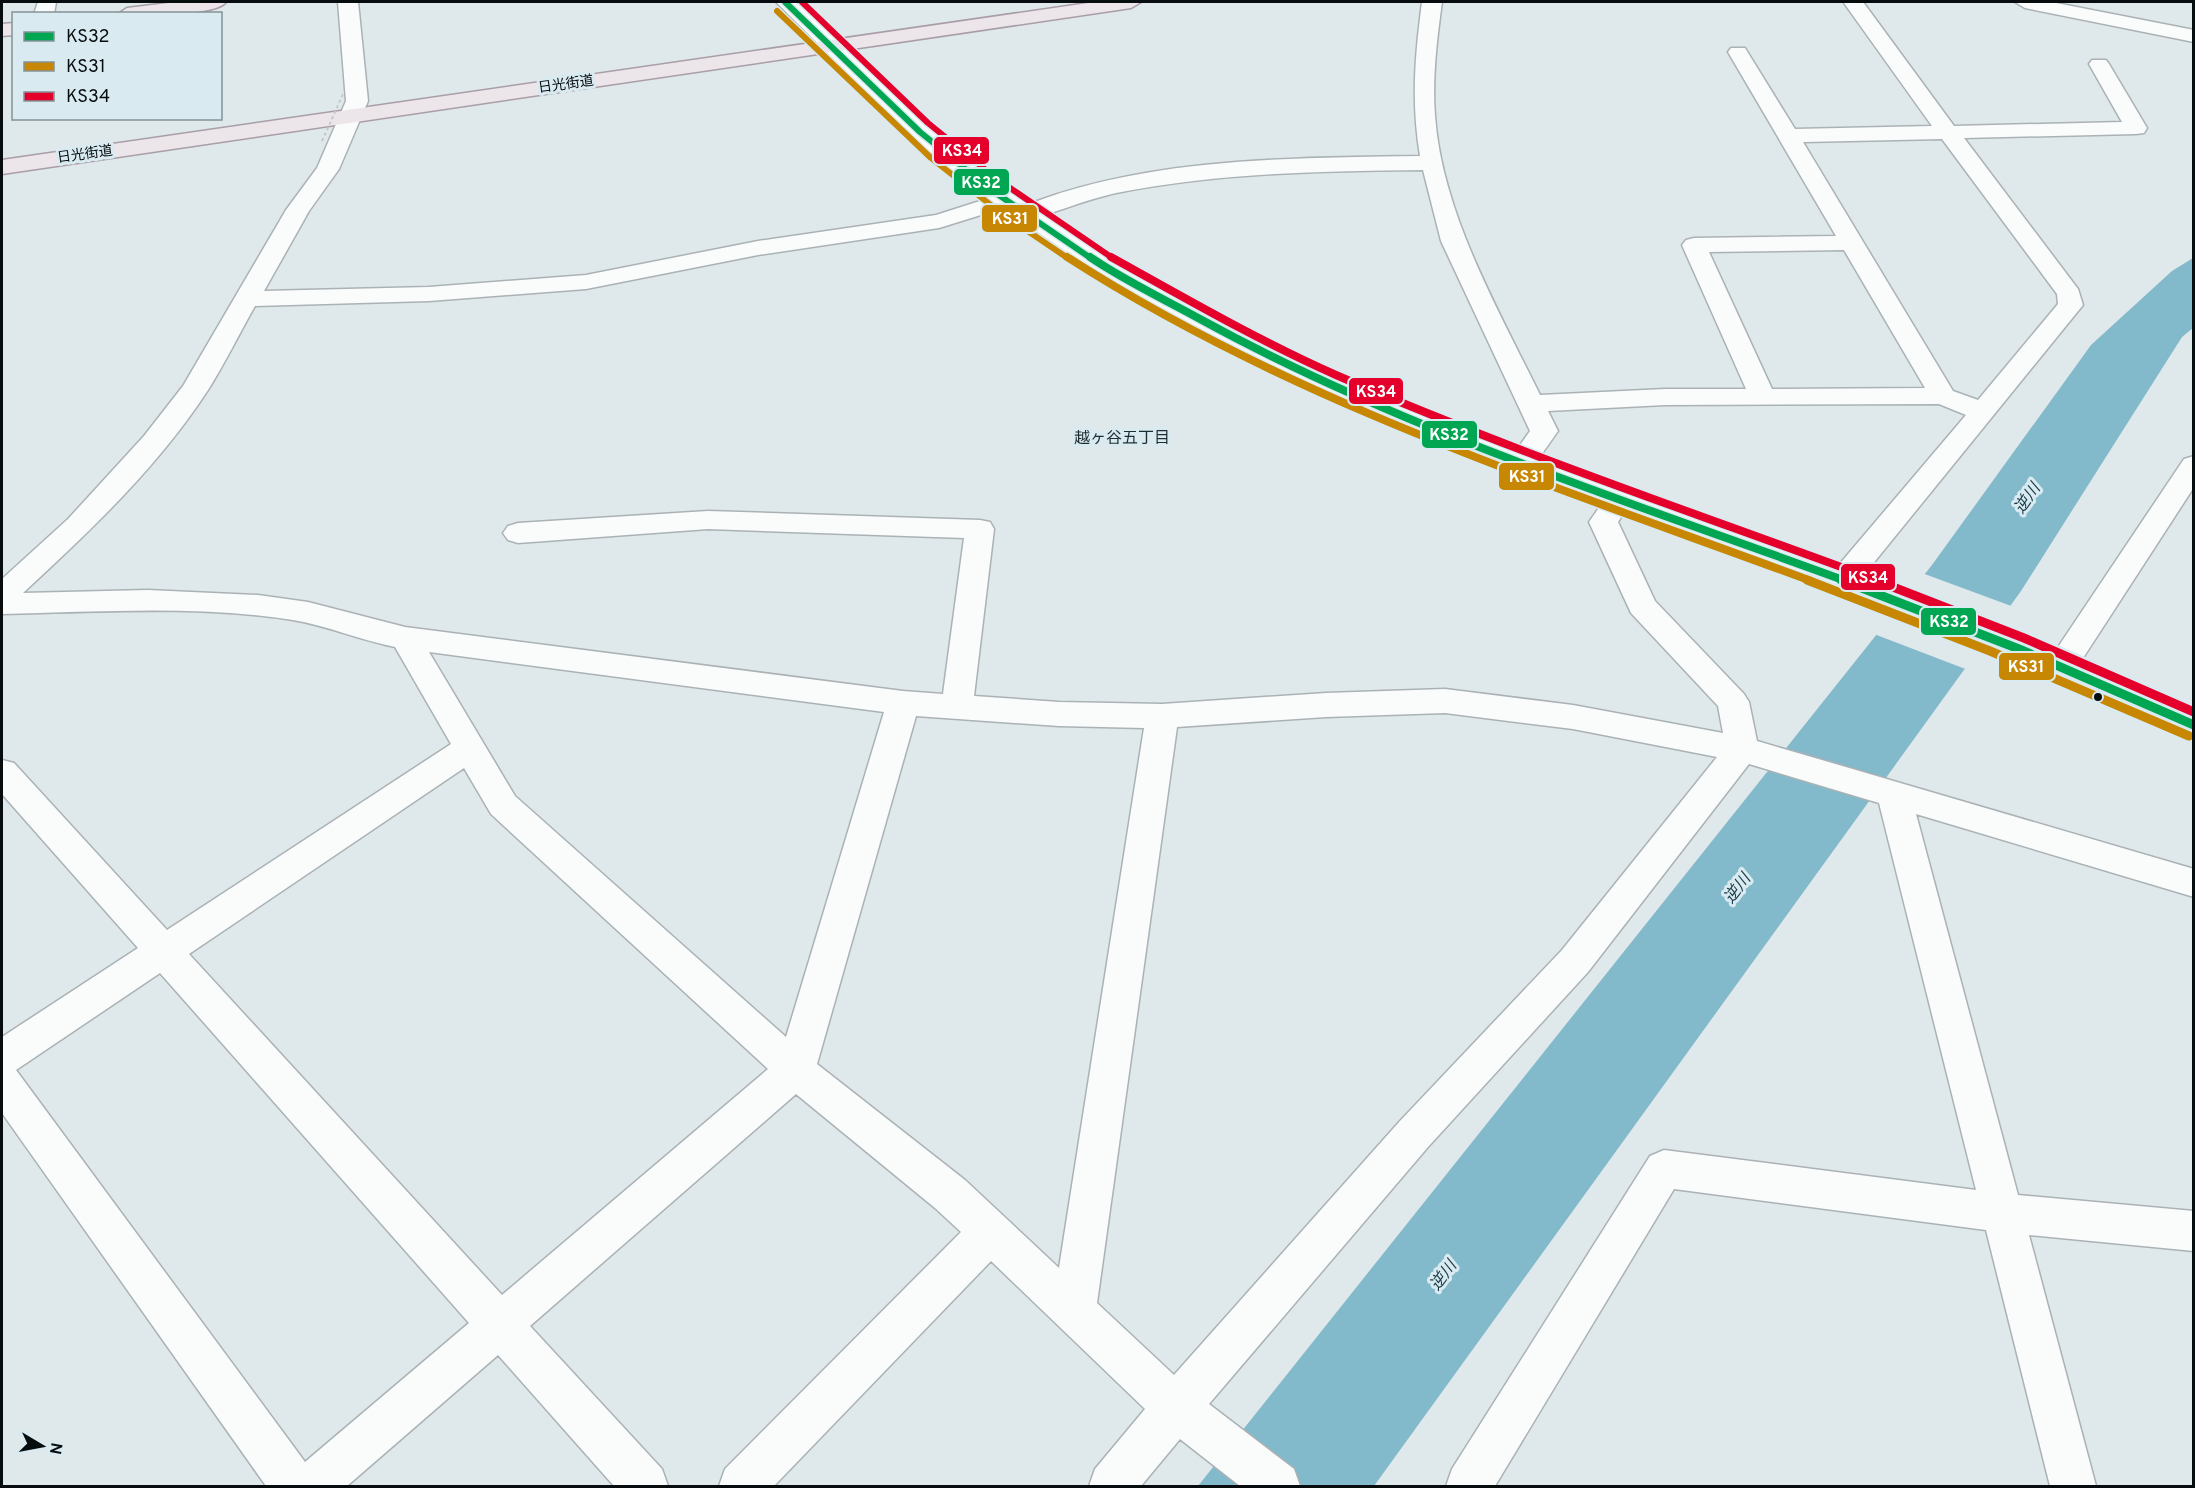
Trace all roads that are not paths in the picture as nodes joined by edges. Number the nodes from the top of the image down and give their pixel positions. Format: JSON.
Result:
{"nodes":[{"id":1,"x":216,"y":2,"type":"edge"},
{"id":2,"x":348,"y":2,"type":"edge"},
{"id":3,"x":785,"y":2,"type":"edge"},
{"id":4,"x":1131,"y":2,"type":"edge"},
{"id":5,"x":1432,"y":2,"type":"edge"},
{"id":6,"x":2025,"y":2,"type":"edge"},
{"id":7,"x":1854,"y":3,"type":"edge"},
{"id":8,"x":142,"y":12,"type":"edge"},
{"id":9,"x":2193,"y":36,"type":"edge"},
{"id":10,"x":832,"y":46,"type":"junction"},
{"id":11,"x":1738,"y":52,"type":"dead end"},
{"id":12,"x":2099,"y":64,"type":"dead end"},
{"id":13,"x":347,"y":106,"type":"junction"},
{"id":14,"x":1949,"y":134,"type":"junction"},
{"id":15,"x":1789,"y":136,"type":"junction"},
{"id":16,"x":1432,"y":164,"type":"junction"},
{"id":17,"x":2,"y":167,"type":"edge"},
{"id":18,"x":1015,"y":207,"type":"junction"},
{"id":19,"x":1850,"y":243,"type":"junction"},
{"id":20,"x":247,"y":299,"type":"junction"},
{"id":21,"x":1763,"y":396,"type":"junction"},
{"id":22,"x":1943,"y":396,"type":"junction"},
{"id":23,"x":1530,"y":404,"type":"junction"},
{"id":24,"x":1983,"y":412,"type":"junction"},
{"id":25,"x":1522,"y":462,"type":"junction"},
{"id":26,"x":2193,"y":465,"type":"edge"},
{"id":27,"x":1620,"y":498,"type":"junction"},
{"id":28,"x":518,"y":533,"type":"dead end"},
{"id":29,"x":1843,"y":580,"type":"junction"},
{"id":30,"x":2,"y":596,"type":"edge"},
{"id":31,"x":2,"y":604,"type":"edge"},
{"id":32,"x":405,"y":638,"type":"junction"},
{"id":33,"x":2061,"y":667,"type":"junction"},
{"id":34,"x":903,"y":703,"type":"junction"},
{"id":35,"x":957,"y":706,"type":"junction"},
{"id":36,"x":1161,"y":716,"type":"junction"},
{"id":37,"x":2193,"y":725,"type":"edge"},
{"id":38,"x":470,"y":748,"type":"junction"},
{"id":39,"x":1742,"y":749,"type":"junction"},
{"id":40,"x":2,"y":772,"type":"edge"},
{"id":41,"x":1894,"y":794,"type":"junction"},
{"id":42,"x":2193,"y":883,"type":"edge"},
{"id":43,"x":163,"y":951,"type":"junction"},
{"id":44,"x":2,"y":1058,"type":"edge"},
{"id":45,"x":796,"y":1070,"type":"junction"},
{"id":46,"x":2,"y":1082,"type":"edge"},
{"id":47,"x":2002,"y":1214,"type":"junction"},
{"id":48,"x":2193,"y":1231,"type":"edge"},
{"id":49,"x":990,"y":1232,"type":"junction"},
{"id":50,"x":1074,"y":1311,"type":"junction"},
{"id":51,"x":500,"y":1325,"type":"junction"},
{"id":52,"x":1191,"y":1418,"type":"junction"},
{"id":53,"x":294,"y":1486,"type":"edge"},
{"id":54,"x":312,"y":1486,"type":"edge"},
{"id":55,"x":645,"y":1486,"type":"edge"},
{"id":56,"x":742,"y":1486,"type":"edge"},
{"id":57,"x":1112,"y":1486,"type":"edge"},
{"id":58,"x":1277,"y":1486,"type":"edge"},
{"id":59,"x":1469,"y":1486,"type":"edge"},
{"id":60,"x":2073,"y":1486,"type":"edge"}],
"edges":[{"from":1,"to":8,"type":"main road"},
{"from":2,"to":13,"type":"street"},
{"from":3,"to":10,"type":"street"},
{"from":4,"to":10,"type":"main road","name":"日光街道"},
{"from":5,"to":16,"type":"street"},
{"from":6,"to":9,"type":"street"},
{"from":7,"to":14,"type":"street"},
{"from":10,"to":13,"type":"main road","name":"日光街道"},
{"from":10,"to":18,"type":"street"},
{"from":11,"to":15,"type":"street"},
{"from":12,"to":14,"type":"street"},
{"from":13,"to":17,"type":"main road","name":"日光街道"},
{"from":13,"to":20,"type":"street"},
{"from":14,"to":15,"type":"street"},
{"from":14,"to":24,"type":"street"},
{"from":15,"to":19,"type":"street"},
{"from":16,"to":18,"type":"street"},
{"from":16,"to":23,"type":"street"},
{"from":18,"to":20,"type":"street"},
{"from":18,"to":25,"type":"street"},
{"from":19,"to":21,"type":"street"},
{"from":19,"to":22,"type":"street"},
{"from":20,"to":30,"type":"street"},
{"from":21,"to":22,"type":"street"},
{"from":21,"to":23,"type":"street"},
{"from":22,"to":24,"type":"street"},
{"from":23,"to":25,"type":"street"},
{"from":24,"to":29,"type":"street"},
{"from":25,"to":27,"type":"street"},
{"from":26,"to":33,"type":"street"},
{"from":27,"to":29,"type":"street"},
{"from":27,"to":39,"type":"street"},
{"from":28,"to":35,"type":"street"},
{"from":29,"to":33,"type":"street"},
{"from":31,"to":32,"type":"street"},
{"from":32,"to":34,"type":"street"},
{"from":32,"to":38,"type":"street"},
{"from":33,"to":37,"type":"street"},
{"from":34,"to":35,"type":"street"},
{"from":34,"to":45,"type":"street"},
{"from":35,"to":36,"type":"street"},
{"from":36,"to":39,"type":"street"},
{"from":36,"to":50,"type":"street"},
{"from":38,"to":43,"type":"street"},
{"from":38,"to":45,"type":"street"},
{"from":39,"to":41,"type":"street"},
{"from":39,"to":52,"type":"street"},
{"from":40,"to":43,"type":"street"},
{"from":41,"to":42,"type":"street"},
{"from":41,"to":47,"type":"street"},
{"from":43,"to":44,"type":"street"},
{"from":43,"to":51,"type":"street"},
{"from":45,"to":49,"type":"street"},
{"from":45,"to":51,"type":"street"},
{"from":46,"to":53,"type":"street"},
{"from":47,"to":48,"type":"street"},
{"from":47,"to":59,"type":"street"},
{"from":47,"to":60,"type":"street"},
{"from":49,"to":50,"type":"street"},
{"from":49,"to":56,"type":"street"},
{"from":50,"to":52,"type":"street"},
{"from":51,"to":54,"type":"street"},
{"from":51,"to":55,"type":"street"},
{"from":52,"to":57,"type":"street"},
{"from":52,"to":58,"type":"street"}]}
